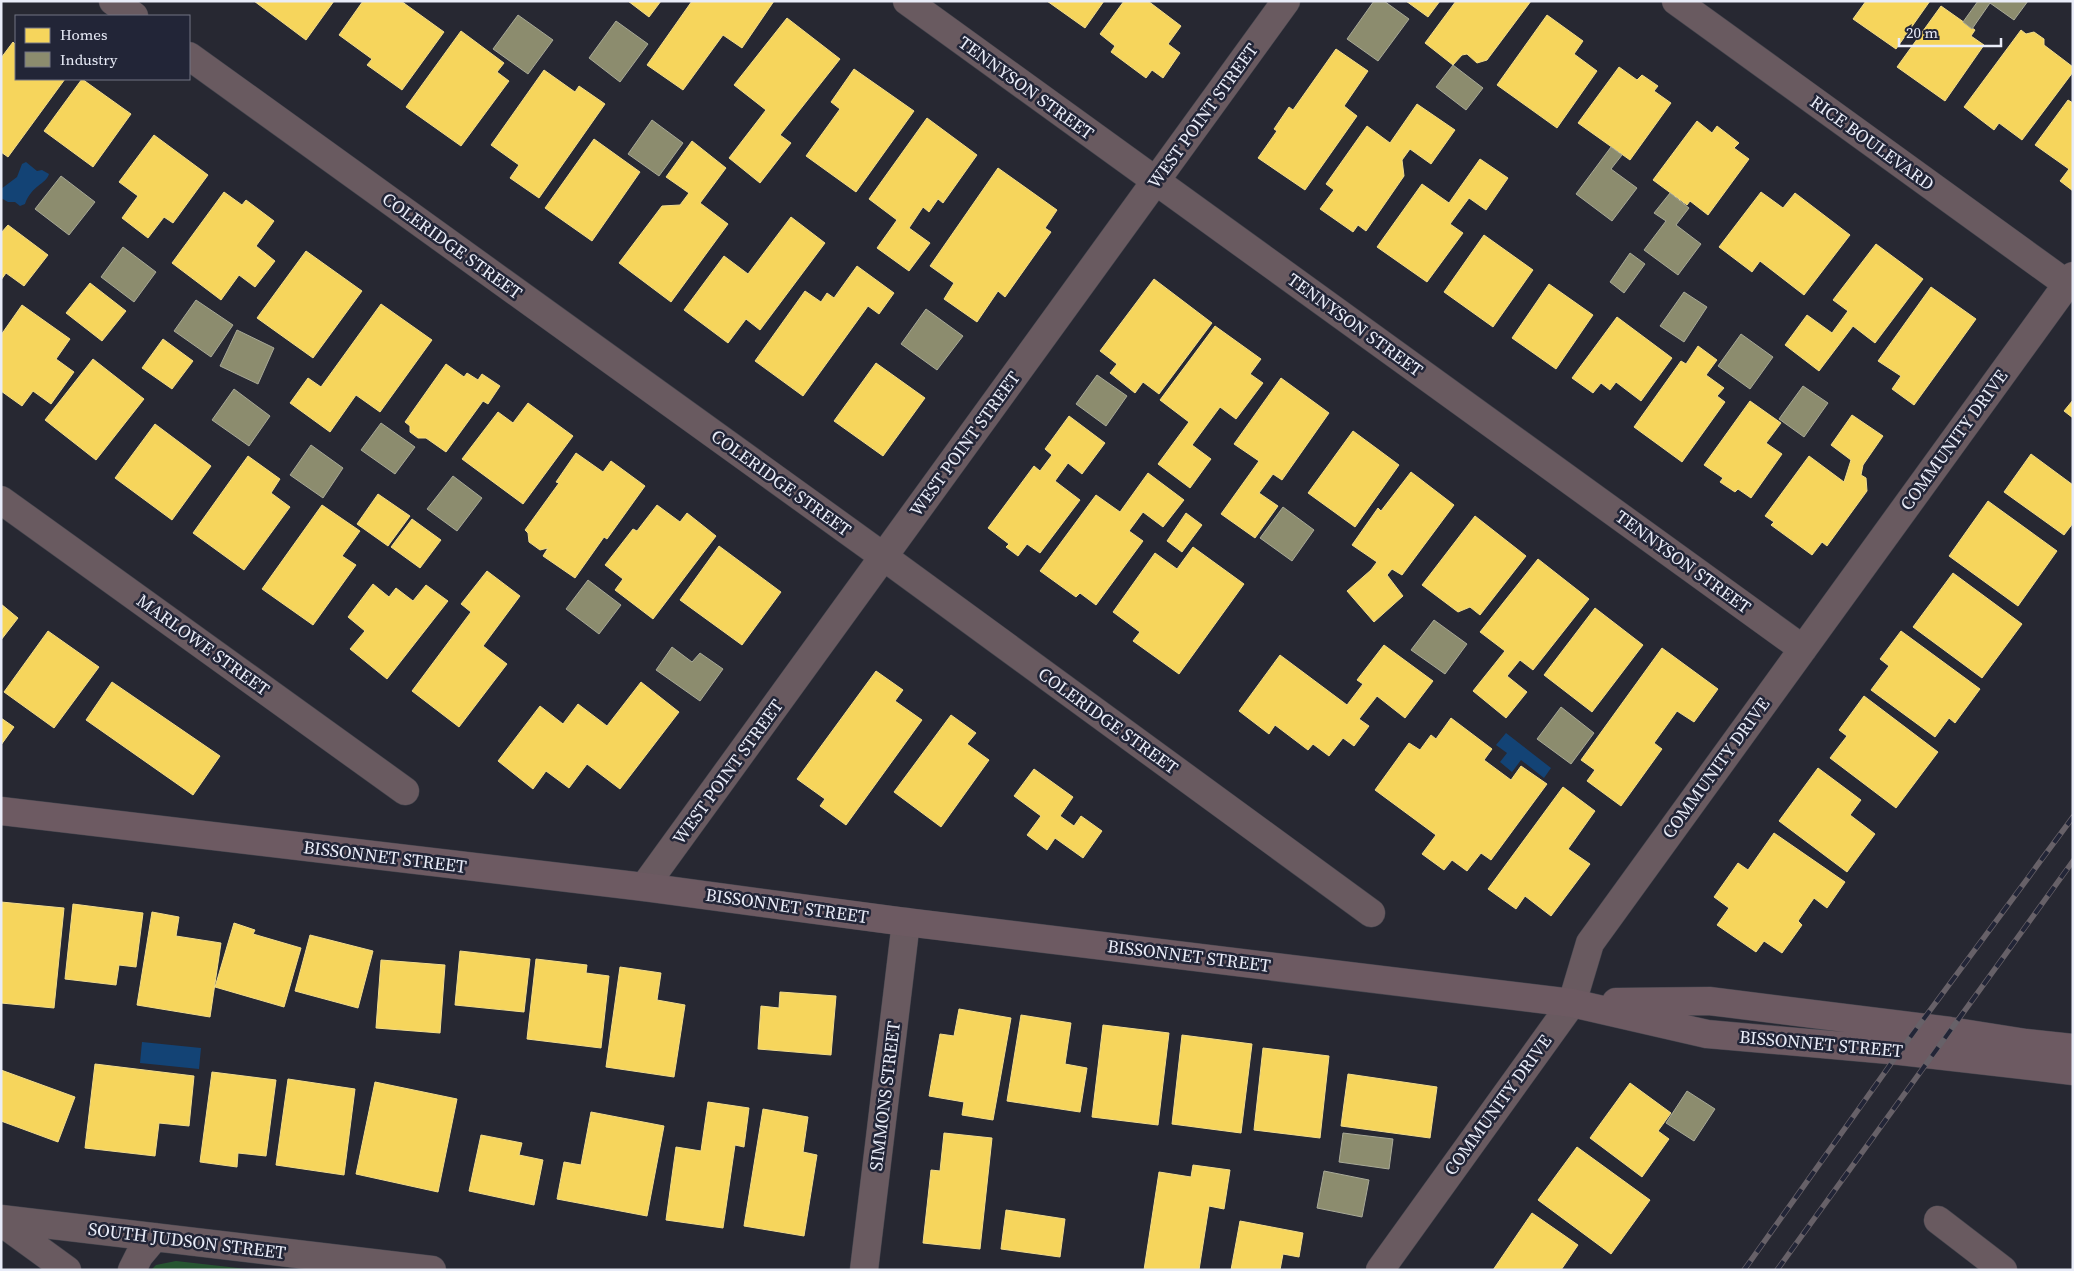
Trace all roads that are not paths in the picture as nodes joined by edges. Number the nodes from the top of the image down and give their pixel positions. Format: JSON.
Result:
{"nodes":[{"id":1,"x":113,"y":1,"type":"edge"},
{"id":2,"x":907,"y":1,"type":"edge"},
{"id":3,"x":1286,"y":1,"type":"edge"},
{"id":4,"x":1676,"y":1,"type":"edge"},
{"id":5,"x":133,"y":15,"type":"edge"},
{"id":6,"x":190,"y":57,"type":"edge"},
{"id":7,"x":1156,"y":181,"type":"junction"},
{"id":8,"x":2070,"y":280,"type":"edge"},
{"id":9,"x":1,"y":500,"type":"edge"},
{"id":10,"x":884,"y":557,"type":"junction"},
{"id":11,"x":1803,"y":649,"type":"junction"},
{"id":12,"x":405,"y":791,"type":"dead end"},
{"id":13,"x":1,"y":811,"type":"edge"},
{"id":14,"x":644,"y":887,"type":"junction"},
{"id":15,"x":1371,"y":913,"type":"dead end"},
{"id":16,"x":906,"y":922,"type":"junction"},
{"id":17,"x":1572,"y":1003,"type":"junction"},
{"id":18,"x":2073,"y":1048,"type":"edge"},
{"id":19,"x":2073,"y":1071,"type":"edge"},
{"id":20,"x":1938,"y":1220,"type":"dead end"},
{"id":21,"x":1,"y":1221,"type":"edge"},
{"id":22,"x":155,"y":1237,"type":"junction"},
{"id":23,"x":67,"y":1270,"type":"edge"},
{"id":24,"x":132,"y":1270,"type":"edge"},
{"id":25,"x":432,"y":1270,"type":"edge"},
{"id":26,"x":864,"y":1270,"type":"edge"},
{"id":27,"x":1380,"y":1270,"type":"edge"},
{"id":28,"x":2004,"y":1270,"type":"edge"}],
"edges":[{"from":1,"to":5,"type":"street"},
{"from":2,"to":7,"type":"street","name":"TENNYSON STREET"},
{"from":3,"to":7,"type":"street","name":"WEST POINT STREET"},
{"from":4,"to":8,"type":"street","name":"RICE BOULEVARD"},
{"from":6,"to":10,"type":"street","name":"COLERIDGE STREET"},
{"from":7,"to":10,"type":"street","name":"WEST POINT STREET"},
{"from":7,"to":11,"type":"street","name":"TENNYSON STREET"},
{"from":8,"to":11,"type":"street","name":"COMMUNITY DRIVE"},
{"from":9,"to":12,"type":"street","name":"MARLOWE STREET"},
{"from":10,"to":14,"type":"street","name":"WEST POINT STREET"},
{"from":10,"to":15,"type":"street","name":"COLERIDGE STREET"},
{"from":11,"to":17,"type":"street","name":"COMMUNITY DRIVE"},
{"from":13,"to":14,"type":"main road","name":"BISSONNET STREET"},
{"from":14,"to":16,"type":"main road","name":"BISSONNET STREET"},
{"from":16,"to":17,"type":"main road","name":"BISSONNET STREET"},
{"from":16,"to":26,"type":"street","name":"SIMMONS STREET"},
{"from":17,"to":18,"type":"main road","name":"BISSONNET STREET"},
{"from":17,"to":19,"type":"main road","name":"BISSONNET STREET"},
{"from":17,"to":27,"type":"street","name":"COMMUNITY DRIVE"},
{"from":20,"to":28,"type":"street"},
{"from":21,"to":22,"type":"street","name":"SOUTH JUDSON STREET"},
{"from":21,"to":23,"type":"street"},
{"from":22,"to":24,"type":"street"},
{"from":22,"to":25,"type":"street","name":"SOUTH JUDSON STREET"}]}
